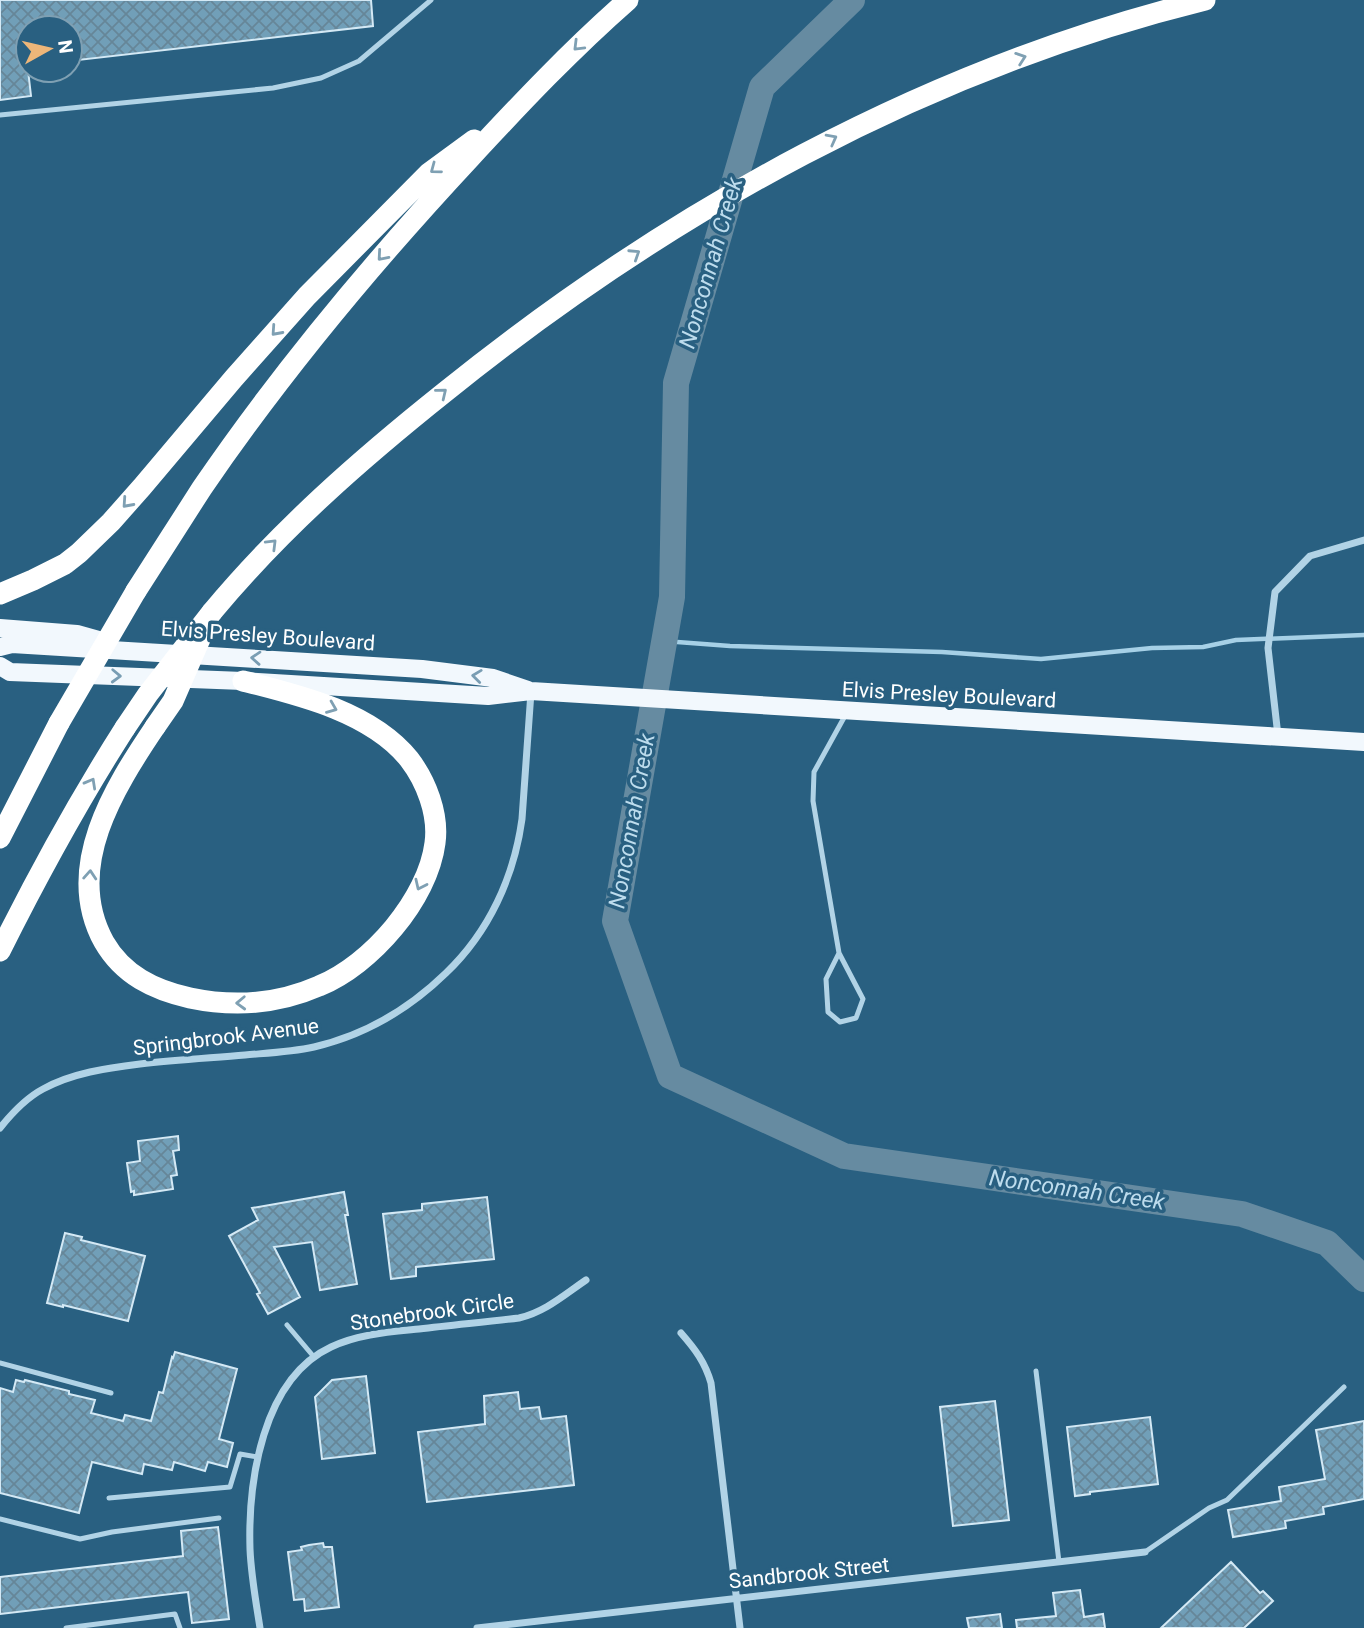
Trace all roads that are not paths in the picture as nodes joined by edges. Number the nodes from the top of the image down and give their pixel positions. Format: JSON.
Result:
{"nodes":[{"id":1,"x":431,"y":0,"type":"edge"},
{"id":2,"x":628,"y":0,"type":"edge"},
{"id":3,"x":1224,"y":0,"type":"edge"},
{"id":4,"x":1201,"y":1,"type":"edge"},
{"id":5,"x":510,"y":114,"type":"junction"},
{"id":6,"x":0,"y":115,"type":"edge"},
{"id":7,"x":1364,"y":540,"type":"edge"},
{"id":8,"x":65,"y":564,"type":"junction"},
{"id":9,"x":0,"y":594,"type":"edge"},
{"id":10,"x":0,"y":608,"type":"edge"},
{"id":11,"x":212,"y":612,"type":"junction"},
{"id":12,"x":0,"y":628,"type":"edge"},
{"id":13,"x":0,"y":647,"type":"edge"},
{"id":14,"x":139,"y":651,"type":"junction"},
{"id":15,"x":0,"y":666,"type":"edge"},
{"id":16,"x":243,"y":681,"type":"junction"},
{"id":17,"x":531,"y":691,"type":"junction"},
{"id":18,"x":848,"y":711,"type":"junction"},
{"id":19,"x":1278,"y":737,"type":"junction"},
{"id":20,"x":1364,"y":742,"type":"edge"},
{"id":21,"x":0,"y":838,"type":"edge"},
{"id":22,"x":0,"y":951,"type":"edge"},
{"id":23,"x":839,"y":953,"type":"junction"},
{"id":24,"x":0,"y":1128,"type":"edge"},
{"id":25,"x":586,"y":1280,"type":"dead end"},
{"id":26,"x":287,"y":1325,"type":"dead end"},
{"id":27,"x":681,"y":1333,"type":"dead end"},
{"id":28,"x":314,"y":1357,"type":"junction"},
{"id":29,"x":0,"y":1363,"type":"edge"},
{"id":30,"x":1036,"y":1371,"type":"dead end"},
{"id":31,"x":1344,"y":1387,"type":"dead end"},
{"id":32,"x":111,"y":1393,"type":"dead end"},
{"id":33,"x":258,"y":1457,"type":"junction"},
{"id":34,"x":109,"y":1498,"type":"dead end"},
{"id":35,"x":219,"y":1518,"type":"dead end"},
{"id":36,"x":0,"y":1519,"type":"edge"},
{"id":37,"x":1145,"y":1552,"type":"joint"},
{"id":38,"x":1059,"y":1562,"type":"junction"},
{"id":39,"x":736,"y":1598,"type":"junction"},
{"id":40,"x":65,"y":1628,"type":"edge"},
{"id":41,"x":180,"y":1628,"type":"edge"},
{"id":42,"x":260,"y":1628,"type":"edge"},
{"id":43,"x":477,"y":1628,"type":"edge"},
{"id":44,"x":740,"y":1628,"type":"edge"}],
"edges":[{"from":1,"to":6,"type":"lane"},
{"from":2,"to":5,"type":"highway","one_way":true},
{"from":3,"to":4,"type":"highway"},
{"from":11,"to":4,"type":"highway","one_way":true},
{"from":5,"to":8,"type":"highway","one_way":true},
{"from":5,"to":21,"type":"highway","one_way":true,"bridge":true},
{"from":7,"to":19,"type":"street"},
{"from":8,"to":9,"type":"highway"},
{"from":8,"to":10,"type":"highway"},
{"from":16,"to":11,"type":"highway","one_way":true,"bridge":true},
{"from":22,"to":11,"type":"highway","one_way":true,"bridge":true},
{"from":12,"to":14,"type":"main road"},
{"from":13,"to":14,"type":"main road","name":"Elvis Presley Boulevard"},
{"from":17,"to":14,"type":"main road","name":"Elvis Presley Boulevard","one_way":true},
{"from":15,"to":16,"type":"main road","name":"Elvis Presley Boulevard","one_way":true},
{"from":16,"to":17,"type":"main road","name":"Elvis Presley Boulevard"},
{"from":17,"to":18,"type":"main road","name":"Elvis Presley Boulevard"},
{"from":17,"to":24,"type":"street","name":"Springbrook Avenue"},
{"from":18,"to":19,"type":"main road","name":"Elvis Presley Boulevard"},
{"from":18,"to":23,"type":"lane"},
{"from":19,"to":20,"type":"main road","name":"Elvis Presley Boulevard"},
{"from":23,"to":23,"type":"lane"},
{"from":25,"to":28,"type":"street","name":"Stonebrook Circle"},
{"from":26,"to":28,"type":"lane"},
{"from":27,"to":39,"type":"street"},
{"from":28,"to":33,"type":"street","name":"Stonebrook Circle"},
{"from":29,"to":32,"type":"lane"},
{"from":30,"to":38,"type":"lane"},
{"from":31,"to":37,"type":"lane"},
{"from":33,"to":34,"type":"lane"},
{"from":33,"to":42,"type":"street","name":"Stonebrook Circle"},
{"from":35,"to":36,"type":"lane"},
{"from":37,"to":38,"type":"street","name":"Sandbrook Street"},
{"from":38,"to":39,"type":"street","name":"Sandbrook Street"},
{"from":39,"to":43,"type":"street","name":"Sandbrook Street"},
{"from":39,"to":44,"type":"street"},
{"from":40,"to":41,"type":"lane"}]}
